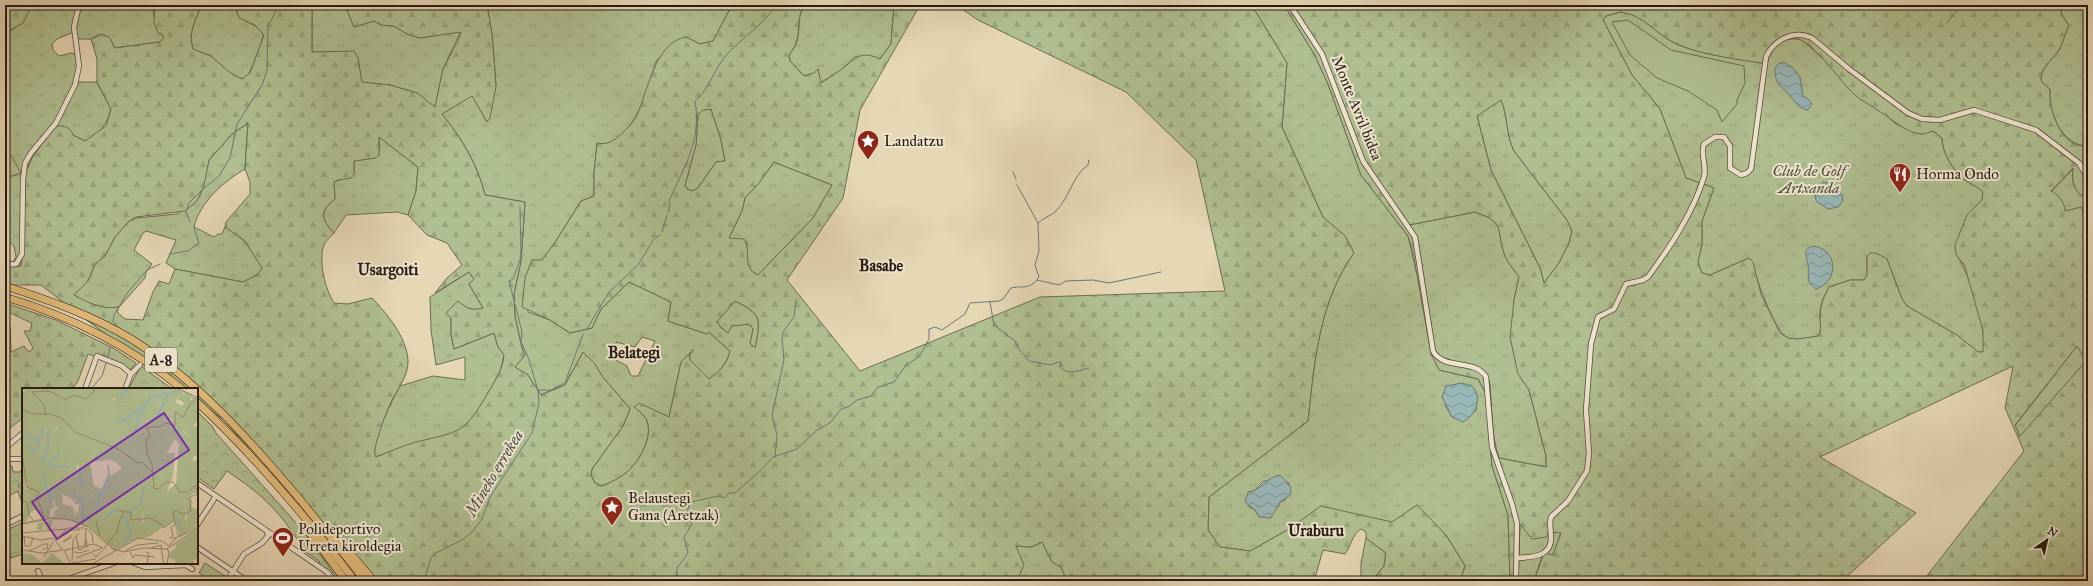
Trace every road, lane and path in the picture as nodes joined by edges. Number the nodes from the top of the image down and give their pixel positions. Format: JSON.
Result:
{"nodes":[{"id":1,"x":79,"y":5,"type":"edge"},
{"id":2,"x":1290,"y":5,"type":"edge"},
{"id":3,"x":2088,"y":178,"type":"edge"},
{"id":4,"x":5,"y":265,"type":"edge"},
{"id":5,"x":5,"y":286,"type":"edge"},
{"id":6,"x":5,"y":296,"type":"edge"},
{"id":7,"x":140,"y":365,"type":"dead end"},
{"id":8,"x":131,"y":374,"type":"junction"},
{"id":9,"x":85,"y":388,"type":"edge"},
{"id":10,"x":125,"y":388,"type":"edge"},
{"id":11,"x":181,"y":388,"type":"edge"},
{"id":12,"x":196,"y":388,"type":"edge"},
{"id":13,"x":198,"y":390,"type":"edge"},
{"id":14,"x":198,"y":403,"type":"edge"},
{"id":15,"x":22,"y":434,"type":"edge"},
{"id":16,"x":5,"y":448,"type":"edge"},
{"id":17,"x":5,"y":459,"type":"edge"},
{"id":18,"x":22,"y":459,"type":"edge"},
{"id":19,"x":285,"y":482,"type":"junction"},
{"id":20,"x":198,"y":484,"type":"edge"},
{"id":21,"x":275,"y":484,"type":"junction"},
{"id":22,"x":216,"y":496,"type":"junction"},
{"id":23,"x":22,"y":517,"type":"edge"},
{"id":24,"x":198,"y":523,"type":"edge"},
{"id":25,"x":5,"y":526,"type":"edge"},
{"id":26,"x":267,"y":531,"type":"junction"},
{"id":27,"x":198,"y":548,"type":"edge"},
{"id":28,"x":1518,"y":558,"type":"junction"},
{"id":29,"x":111,"y":564,"type":"edge"},
{"id":30,"x":137,"y":564,"type":"edge"},
{"id":31,"x":192,"y":569,"type":"dead end"},
{"id":32,"x":38,"y":571,"type":"dead end"},
{"id":33,"x":232,"y":571,"type":"junction"},
{"id":34,"x":42,"y":581,"type":"edge"},
{"id":35,"x":63,"y":581,"type":"edge"},
{"id":36,"x":227,"y":581,"type":"edge"},
{"id":37,"x":247,"y":581,"type":"edge"},
{"id":38,"x":334,"y":581,"type":"edge"},
{"id":39,"x":346,"y":581,"type":"edge"},
{"id":40,"x":355,"y":581,"type":"edge"},
{"id":41,"x":365,"y":581,"type":"edge"},
{"id":42,"x":374,"y":581,"type":"edge"},
{"id":43,"x":1516,"y":581,"type":"edge"}],
"edges":[{"from":1,"to":4,"type":"street"},
{"from":2,"to":28,"type":"street","name":"Monte Avril bidea"},
{"from":3,"to":28,"type":"street"},
{"from":5,"to":12,"type":"highway","number":"A-8"},
{"from":6,"to":11,"type":"highway","number":"A-8"},
{"from":7,"to":8,"type":"street"},
{"from":8,"to":9,"type":"street"},
{"from":8,"to":10,"type":"street"},
{"from":13,"to":19,"type":"highway","number":"A-8"},
{"from":14,"to":21,"type":"highway"},
{"from":15,"to":16,"type":"street"},
{"from":17,"to":18,"type":"street"},
{"from":19,"to":41,"type":"highway","number":"A-8"},
{"from":19,"to":42,"type":"highway"},
{"from":20,"to":22,"type":"street"},
{"from":21,"to":39,"type":"highway"},
{"from":21,"to":40,"type":"highway"},
{"from":22,"to":24,"type":"street"},
{"from":22,"to":26,"type":"street"},
{"from":23,"to":25,"type":"street"},
{"from":26,"to":33,"type":"street"},
{"from":26,"to":38,"type":"street"},
{"from":27,"to":33,"type":"street"},
{"from":28,"to":43,"type":"street"},
{"from":29,"to":35,"type":"street"},
{"from":30,"to":31,"type":"street"},
{"from":32,"to":34,"type":"street"},
{"from":33,"to":36,"type":"street"},
{"from":33,"to":37,"type":"street"}]}
